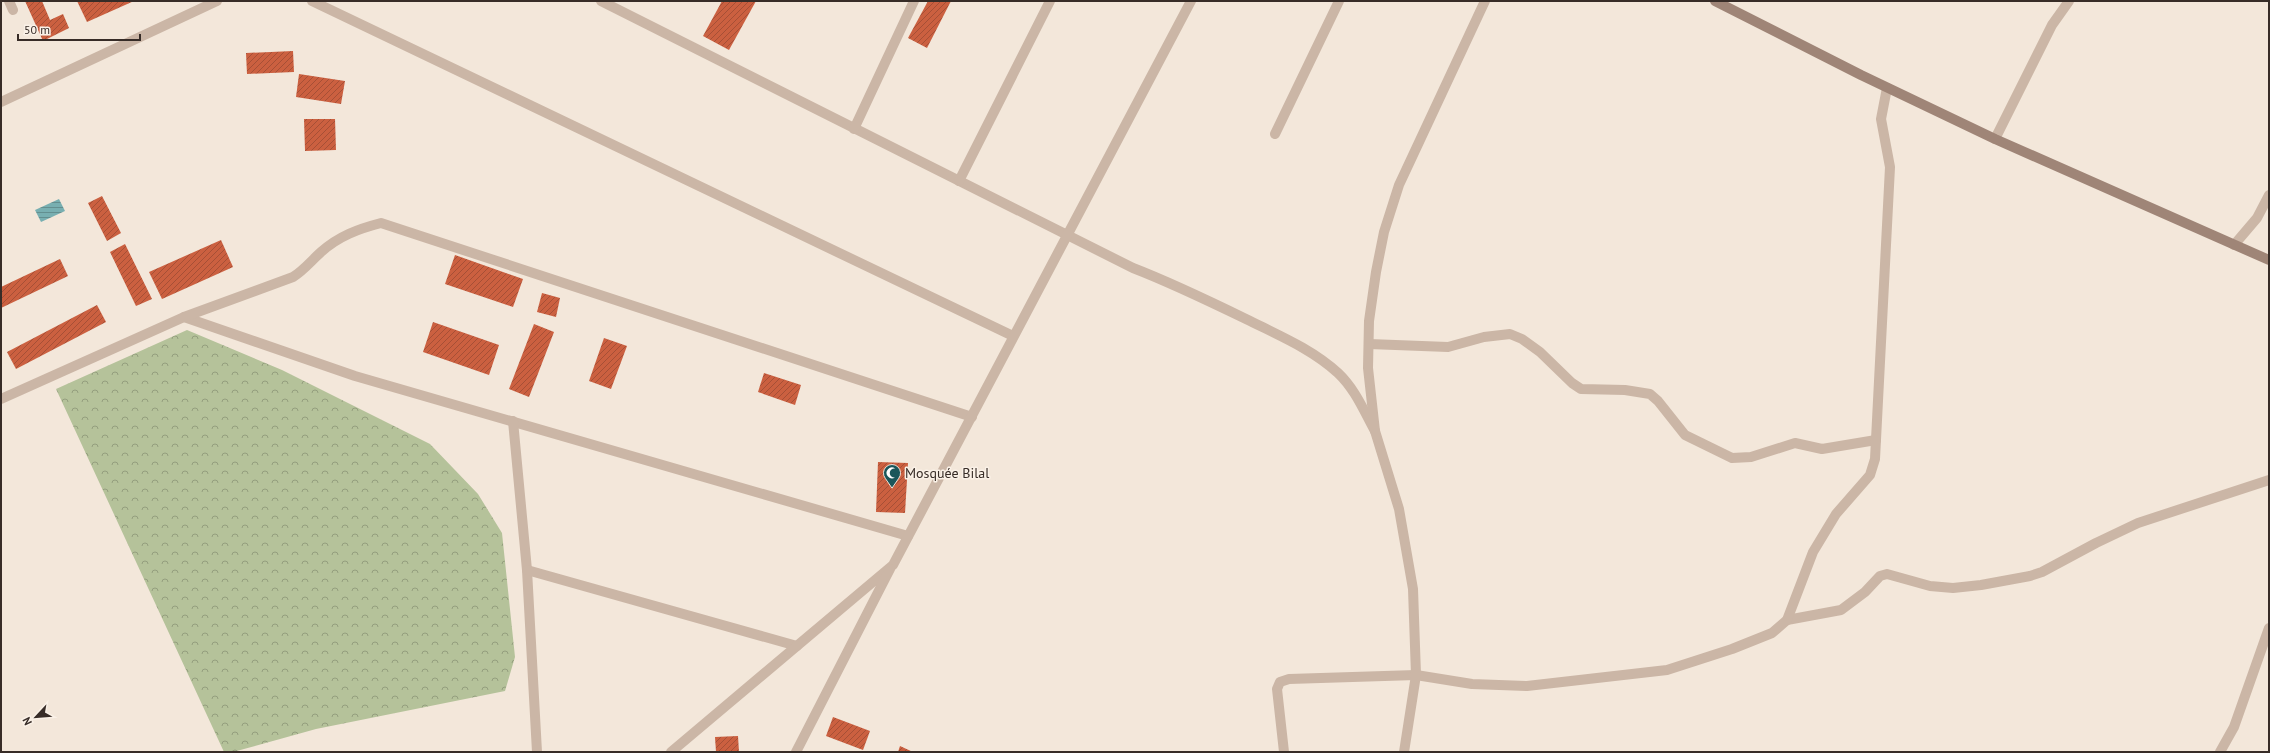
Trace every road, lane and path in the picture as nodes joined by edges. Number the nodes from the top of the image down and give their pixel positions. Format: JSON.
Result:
{"nodes":[{"id":1,"x":217,"y":1,"type":"edge"},
{"id":2,"x":312,"y":1,"type":"edge"},
{"id":3,"x":601,"y":1,"type":"edge"},
{"id":4,"x":914,"y":1,"type":"edge"},
{"id":5,"x":1050,"y":1,"type":"edge"},
{"id":6,"x":1191,"y":1,"type":"edge"},
{"id":7,"x":1339,"y":1,"type":"edge"},
{"id":8,"x":1485,"y":1,"type":"edge"},
{"id":9,"x":1715,"y":1,"type":"edge"},
{"id":10,"x":2069,"y":1,"type":"edge"},
{"id":11,"x":1887,"y":88,"type":"junction"},
{"id":12,"x":1,"y":102,"type":"edge"},
{"id":13,"x":854,"y":129,"type":"junction"},
{"id":14,"x":1275,"y":134,"type":"dead end"},
{"id":15,"x":1995,"y":139,"type":"junction"},
{"id":16,"x":959,"y":181,"type":"junction"},
{"id":17,"x":2269,"y":195,"type":"edge"},
{"id":18,"x":1069,"y":235,"type":"junction"},
{"id":19,"x":2234,"y":246,"type":"junction"},
{"id":20,"x":2269,"y":260,"type":"edge"},
{"id":21,"x":184,"y":317,"type":"junction"},
{"id":22,"x":1013,"y":336,"type":"junction"},
{"id":23,"x":1368,"y":344,"type":"junction"},
{"id":24,"x":1,"y":399,"type":"edge"},
{"id":25,"x":972,"y":417,"type":"junction"},
{"id":26,"x":513,"y":421,"type":"junction"},
{"id":27,"x":1375,"y":431,"type":"junction"},
{"id":28,"x":1876,"y":440,"type":"junction"},
{"id":29,"x":2269,"y":480,"type":"edge"},
{"id":30,"x":908,"y":536,"type":"junction"},
{"id":31,"x":893,"y":565,"type":"junction"},
{"id":32,"x":527,"y":570,"type":"junction"},
{"id":33,"x":1787,"y":620,"type":"junction"},
{"id":34,"x":2269,"y":628,"type":"edge"},
{"id":35,"x":797,"y":646,"type":"junction"},
{"id":36,"x":1416,"y":675,"type":"junction"},
{"id":37,"x":537,"y":752,"type":"edge"},
{"id":38,"x":671,"y":752,"type":"edge"},
{"id":39,"x":796,"y":752,"type":"edge"},
{"id":40,"x":1284,"y":752,"type":"edge"},
{"id":41,"x":1404,"y":752,"type":"edge"},
{"id":42,"x":2220,"y":752,"type":"edge"}],
"edges":[{"from":1,"to":12,"type":"street"},
{"from":2,"to":22,"type":"street"},
{"from":3,"to":13,"type":"street"},
{"from":4,"to":13,"type":"street"},
{"from":5,"to":16,"type":"street"},
{"from":6,"to":18,"type":"street"},
{"from":7,"to":14,"type":"street"},
{"from":8,"to":23,"type":"street"},
{"from":9,"to":11,"type":"main road"},
{"from":10,"to":15,"type":"street"},
{"from":11,"to":15,"type":"main road"},
{"from":11,"to":28,"type":"street"},
{"from":13,"to":16,"type":"street"},
{"from":15,"to":19,"type":"main road"},
{"from":16,"to":18,"type":"street"},
{"from":17,"to":19,"type":"street"},
{"from":18,"to":22,"type":"street"},
{"from":18,"to":27,"type":"street"},
{"from":19,"to":20,"type":"main road"},
{"from":21,"to":24,"type":"street"},
{"from":21,"to":25,"type":"street"},
{"from":21,"to":26,"type":"street"},
{"from":22,"to":25,"type":"street"},
{"from":23,"to":27,"type":"street"},
{"from":23,"to":28,"type":"street"},
{"from":25,"to":30,"type":"street"},
{"from":26,"to":30,"type":"street"},
{"from":26,"to":32,"type":"street"},
{"from":27,"to":36,"type":"street"},
{"from":28,"to":33,"type":"street"},
{"from":29,"to":33,"type":"street"},
{"from":30,"to":31,"type":"street"},
{"from":31,"to":35,"type":"street"},
{"from":31,"to":39,"type":"street"},
{"from":32,"to":35,"type":"street"},
{"from":32,"to":37,"type":"street"},
{"from":33,"to":36,"type":"street"},
{"from":34,"to":42,"type":"street"},
{"from":35,"to":38,"type":"street"},
{"from":36,"to":40,"type":"street"},
{"from":36,"to":41,"type":"street"}]}
